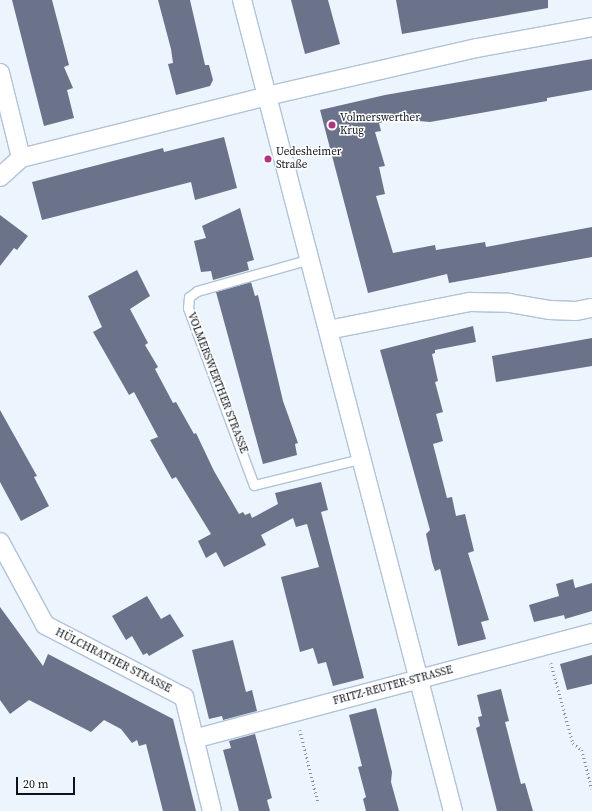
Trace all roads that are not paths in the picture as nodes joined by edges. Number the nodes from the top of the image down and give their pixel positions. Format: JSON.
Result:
{"nodes":[{"id":1,"x":242,"y":0,"type":"edge"},
{"id":2,"x":592,"y":27,"type":"edge"},
{"id":3,"x":0,"y":73,"type":"edge"},
{"id":4,"x":267,"y":96,"type":"junction"},
{"id":5,"x":21,"y":158,"type":"junction"},
{"id":6,"x":0,"y":177,"type":"edge"},
{"id":7,"x":310,"y":260,"type":"junction"},
{"id":8,"x":592,"y":308,"type":"edge"},
{"id":9,"x":328,"y":330,"type":"junction"},
{"id":10,"x":360,"y":459,"type":"junction"},
{"id":11,"x":0,"y":542,"type":"edge"},
{"id":12,"x":592,"y":633,"type":"edge"},
{"id":13,"x":419,"y":680,"type":"junction"},
{"id":14,"x":194,"y":739,"type":"junction"},
{"id":15,"x":212,"y":811,"type":"edge"},
{"id":16,"x":453,"y":811,"type":"edge"}],
"edges":[{"from":1,"to":4,"type":"street"},
{"from":2,"to":4,"type":"street"},
{"from":3,"to":5,"type":"street"},
{"from":4,"to":5,"type":"street"},
{"from":4,"to":7,"type":"street"},
{"from":5,"to":6,"type":"street"},
{"from":7,"to":9,"type":"street"},
{"from":7,"to":10,"type":"lane","name":"VOLMERSWERTHER STRASSE"},
{"from":8,"to":9,"type":"street"},
{"from":9,"to":10,"type":"street"},
{"from":10,"to":13,"type":"street"},
{"from":11,"to":14,"type":"street","name":"HÜLCHRATHER STRASSE"},
{"from":12,"to":13,"type":"street","name":"FRITZ-REUTER-STRASSE"},
{"from":13,"to":14,"type":"street","name":"FRITZ-REUTER-STRASSE"},
{"from":13,"to":16,"type":"street"},
{"from":14,"to":15,"type":"street","name":"HÜLCHRATHER STRASSE"}]}
